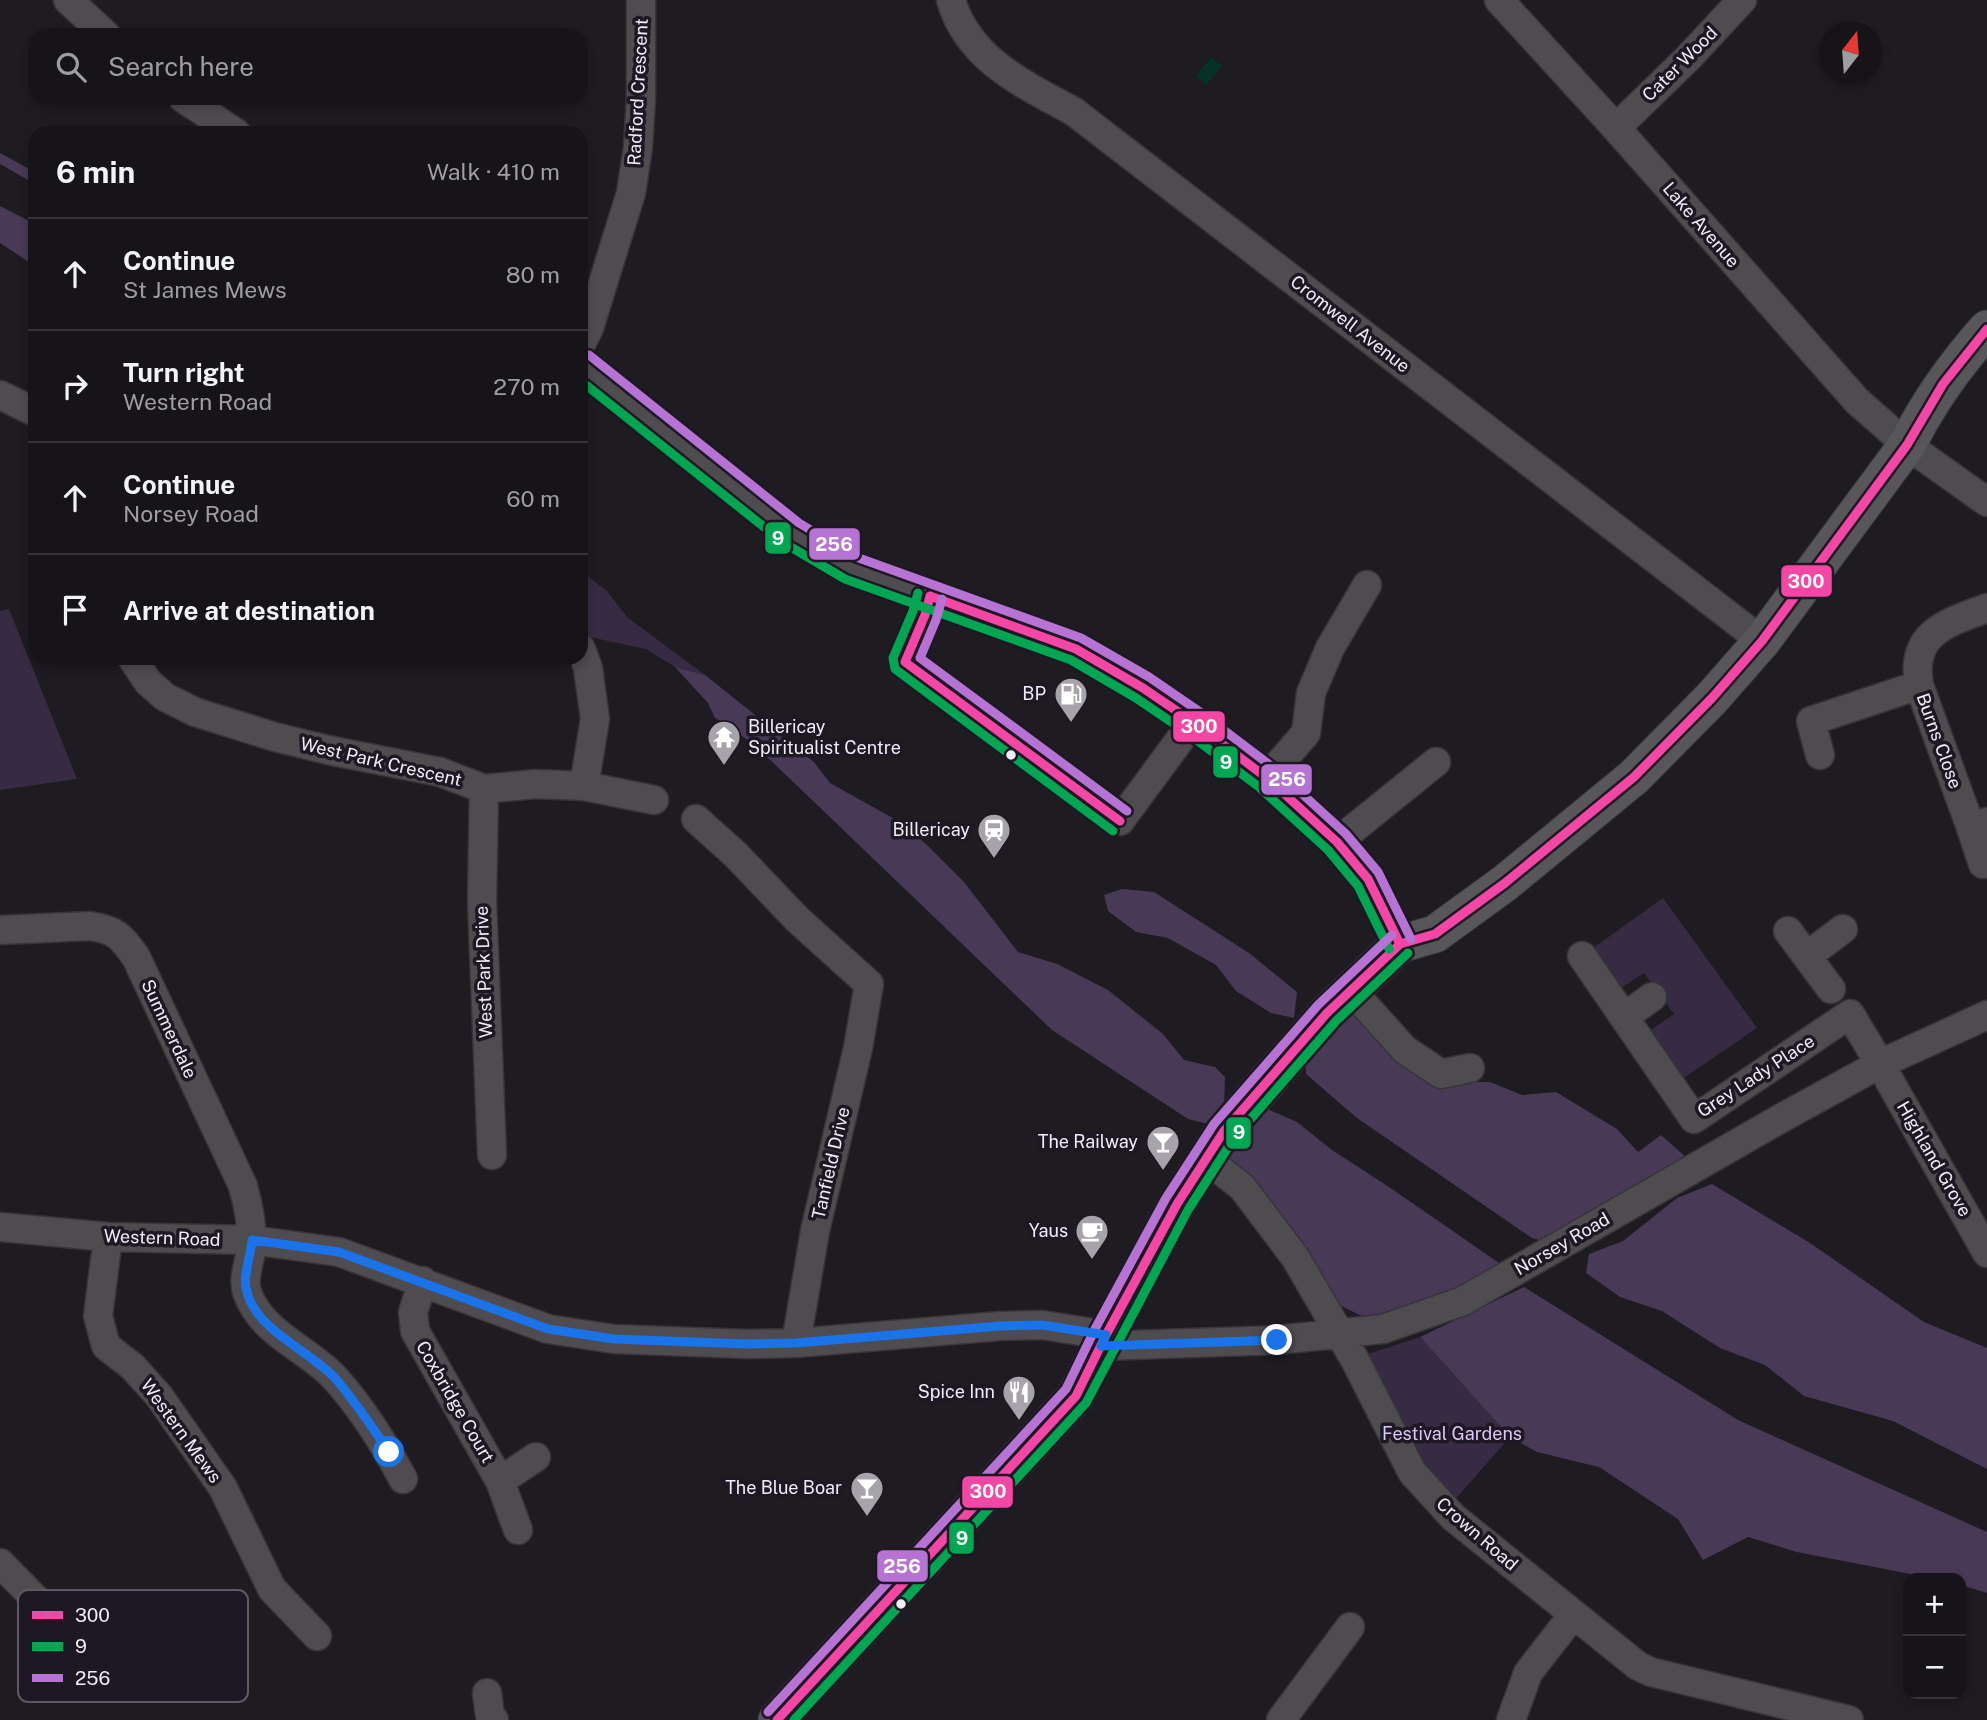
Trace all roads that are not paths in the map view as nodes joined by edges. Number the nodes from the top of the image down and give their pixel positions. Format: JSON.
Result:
{"nodes":[{"id":1,"x":68,"y":0,"type":"edge"},
{"id":2,"x":641,"y":0,"type":"edge"},
{"id":3,"x":951,"y":0,"type":"edge"},
{"id":4,"x":1499,"y":0,"type":"edge"},
{"id":5,"x":1742,"y":0,"type":"edge"},
{"id":6,"x":98,"y":28,"type":"edge"},
{"id":7,"x":194,"y":105,"type":"edge"},
{"id":8,"x":225,"y":126,"type":"edge"},
{"id":9,"x":1616,"y":128,"type":"junction"},
{"id":10,"x":588,"y":330,"type":"edge"},
{"id":11,"x":1987,"y":330,"type":"edge"},
{"id":12,"x":588,"y":371,"type":"edge"},
{"id":13,"x":0,"y":396,"type":"edge"},
{"id":14,"x":28,"y":409,"type":"edge"},
{"id":15,"x":1907,"y":445,"type":"junction"},
{"id":16,"x":1987,"y":502,"type":"edge"},
{"id":17,"x":1367,"y":585,"type":"dead end"},
{"id":18,"x":930,"y":596,"type":"junction"},
{"id":19,"x":1987,"y":608,"type":"edge"},
{"id":20,"x":1762,"y":641,"type":"junction"},
{"id":21,"x":137,"y":665,"type":"edge"},
{"id":22,"x":587,"y":665,"type":"edge"},
{"id":23,"x":1919,"y":685,"type":"junction"},
{"id":24,"x":1193,"y":722,"type":"junction"},
{"id":25,"x":1820,"y":755,"type":"dead end"},
{"id":26,"x":1436,"y":762,"type":"dead end"},
{"id":27,"x":1266,"y":778,"type":"junction"},
{"id":28,"x":584,"y":786,"type":"junction"},
{"id":29,"x":484,"y":789,"type":"junction"},
{"id":30,"x":654,"y":800,"type":"dead end"},
{"id":31,"x":696,"y":819,"type":"dead end"},
{"id":32,"x":1979,"y":825,"type":"edge"},
{"id":33,"x":1337,"y":842,"type":"junction"},
{"id":34,"x":1983,"y":864,"type":"dead end"},
{"id":35,"x":1843,"y":929,"type":"dead end"},
{"id":36,"x":0,"y":930,"type":"edge"},
{"id":37,"x":1788,"y":931,"type":"dead end"},
{"id":38,"x":1400,"y":944,"type":"junction"},
{"id":39,"x":1582,"y":956,"type":"dead end"},
{"id":40,"x":1807,"y":956,"type":"junction"},
{"id":41,"x":1652,"y":997,"type":"dead end"},
{"id":42,"x":1340,"y":1002,"type":"junction"},
{"id":43,"x":1841,"y":1002,"type":"junction"},
{"id":44,"x":1987,"y":1015,"type":"edge"},
{"id":45,"x":1624,"y":1017,"type":"junction"},
{"id":46,"x":1880,"y":1064,"type":"junction"},
{"id":47,"x":1470,"y":1068,"type":"dead end"},
{"id":48,"x":1215,"y":1144,"type":"junction"},
{"id":49,"x":492,"y":1155,"type":"dead end"},
{"id":50,"x":0,"y":1227,"type":"edge"},
{"id":51,"x":108,"y":1237,"type":"junction"},
{"id":52,"x":252,"y":1240,"type":"junction"},
{"id":53,"x":1987,"y":1253,"type":"edge"},
{"id":54,"x":423,"y":1281,"type":"junction"},
{"id":55,"x":1338,"y":1333,"type":"junction"},
{"id":56,"x":1103,"y":1340,"type":"junction"},
{"id":57,"x":796,"y":1343,"type":"junction"},
{"id":58,"x":536,"y":1457,"type":"dead end"},
{"id":59,"x":390,"y":1466,"type":"dead end"},
{"id":60,"x":500,"y":1481,"type":"junction"},
{"id":61,"x":518,"y":1530,"type":"dead end"},
{"id":62,"x":0,"y":1563,"type":"edge"},
{"id":63,"x":27,"y":1590,"type":"edge"},
{"id":64,"x":1573,"y":1615,"type":"junction"},
{"id":65,"x":1350,"y":1627,"type":"dead end"},
{"id":66,"x":317,"y":1636,"type":"dead end"},
{"id":67,"x":487,"y":1693,"type":"dead end"},
{"id":68,"x":494,"y":1720,"type":"edge"},
{"id":69,"x":777,"y":1720,"type":"edge"},
{"id":70,"x":1281,"y":1720,"type":"edge"},
{"id":71,"x":1511,"y":1720,"type":"edge"},
{"id":72,"x":1849,"y":1720,"type":"edge"}],
"edges":[{"from":1,"to":6,"type":"street"},
{"from":2,"to":10,"type":"street","name":"Radford Crescent"},
{"from":3,"to":20,"type":"street","name":"Cromwell Avenue"},
{"from":4,"to":9,"type":"street","name":"Lake Avenue"},
{"from":5,"to":9,"type":"street","name":"Cater Wood"},
{"from":7,"to":8,"type":"street"},
{"from":9,"to":15,"type":"street","name":"Lake Avenue"},
{"from":11,"to":15,"type":"main road"},
{"from":12,"to":18,"type":"street"},
{"from":13,"to":14,"type":"street"},
{"from":15,"to":16,"type":"street","name":"Lake Avenue"},
{"from":15,"to":20,"type":"main road"},
{"from":17,"to":27,"type":"street"},
{"from":18,"to":24,"type":"street"},
{"from":18,"to":24,"type":"street"},
{"from":19,"to":23,"type":"street","name":"Burns Close"},
{"from":20,"to":38,"type":"main road"},
{"from":21,"to":29,"type":"street","name":"West Park Crescent"},
{"from":22,"to":28,"type":"street"},
{"from":23,"to":25,"type":"street"},
{"from":23,"to":32,"type":"street","name":"Burns Close"},
{"from":24,"to":27,"type":"street"},
{"from":26,"to":33,"type":"street"},
{"from":27,"to":33,"type":"street"},
{"from":28,"to":29,"type":"street","name":"West Park Crescent"},
{"from":28,"to":30,"type":"street","name":"West Park Crescent"},
{"from":29,"to":49,"type":"street","name":"West Park Drive"},
{"from":31,"to":57,"type":"street","name":"Tanfield Drive"},
{"from":32,"to":34,"type":"street","name":"Burns Close"},
{"from":33,"to":38,"type":"street"},
{"from":35,"to":40,"type":"street"},
{"from":36,"to":52,"type":"street","name":"Summerdale"},
{"from":37,"to":40,"type":"street"},
{"from":38,"to":42,"type":"main road"},
{"from":39,"to":45,"type":"street","name":"Grey Lady Place"},
{"from":40,"to":43,"type":"street"},
{"from":41,"to":45,"type":"street"},
{"from":42,"to":47,"type":"street"},
{"from":42,"to":48,"type":"main road"},
{"from":43,"to":45,"type":"street","name":"Grey Lady Place"},
{"from":43,"to":46,"type":"street"},
{"from":44,"to":46,"type":"street","name":"Norsey Road"},
{"from":46,"to":53,"type":"street","name":"Highland Grove"},
{"from":46,"to":55,"type":"street","name":"Norsey Road"},
{"from":48,"to":55,"type":"street","name":"Crown Road"},
{"from":48,"to":56,"type":"main road"},
{"from":50,"to":51,"type":"street","name":"Western Road"},
{"from":51,"to":52,"type":"street","name":"Western Road"},
{"from":51,"to":66,"type":"street","name":"Western Mews"},
{"from":52,"to":54,"type":"street","name":"Western Road"},
{"from":52,"to":59,"type":"street","name":"Summerdale"},
{"from":54,"to":57,"type":"street","name":"Western Road"},
{"from":54,"to":60,"type":"street","name":"Coxbridge Court"},
{"from":55,"to":56,"type":"street","name":"Norsey Road"},
{"from":55,"to":64,"type":"street","name":"Crown Road"},
{"from":56,"to":57,"type":"street","name":"Western Road"},
{"from":56,"to":69,"type":"main road"},
{"from":58,"to":60,"type":"street","name":"Coxbridge Court"},
{"from":60,"to":61,"type":"street","name":"Coxbridge Court"},
{"from":62,"to":63,"type":"street"},
{"from":64,"to":71,"type":"street"},
{"from":64,"to":72,"type":"street","name":"Crown Road"},
{"from":65,"to":70,"type":"street"},
{"from":67,"to":68,"type":"street"}]}
